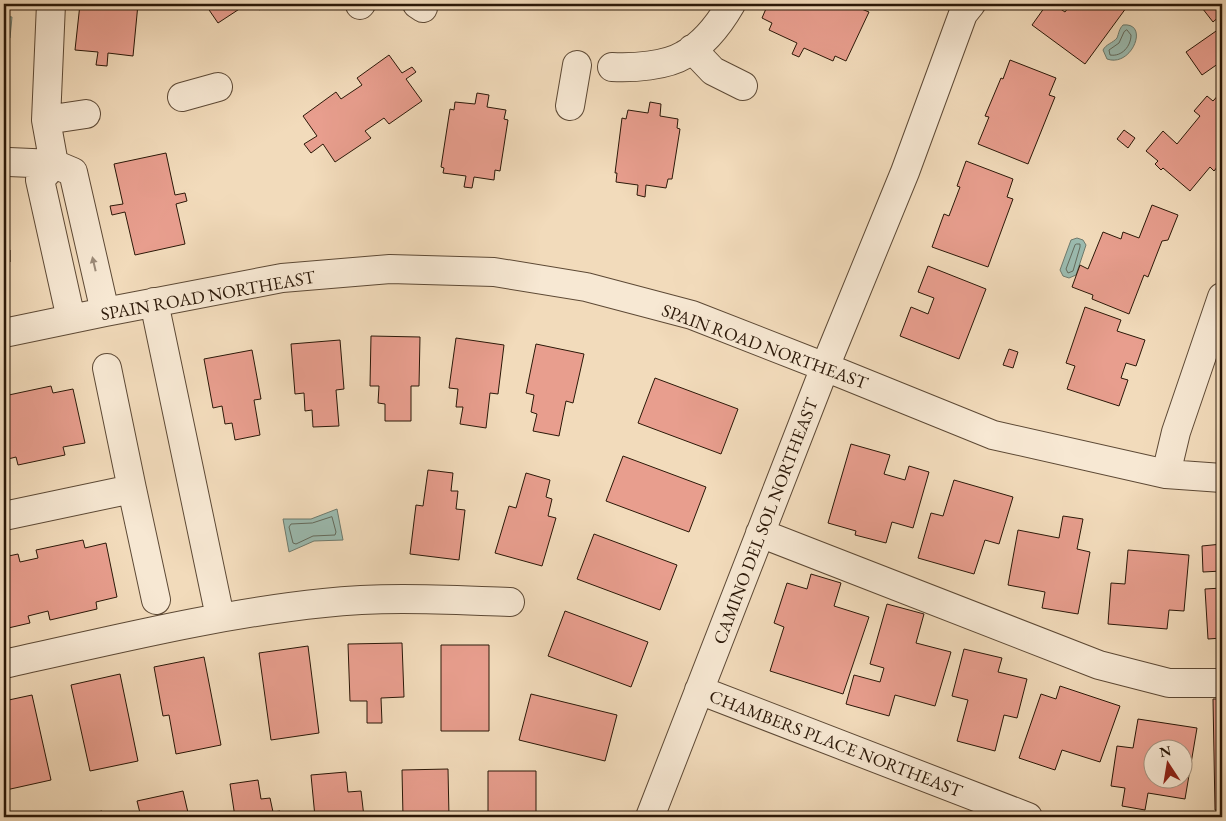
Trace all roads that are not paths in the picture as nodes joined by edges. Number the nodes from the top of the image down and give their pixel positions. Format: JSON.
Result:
{"nodes":[{"id":1,"x":51,"y":4,"type":"edge"},
{"id":2,"x":731,"y":4,"type":"edge"},
{"id":3,"x":971,"y":4,"type":"edge"},
{"id":4,"x":692,"y":49,"type":"junction"},
{"id":5,"x":577,"y":65,"type":"dead end"},
{"id":6,"x":612,"y":67,"type":"dead end"},
{"id":7,"x":743,"y":86,"type":"dead end"},
{"id":8,"x":218,"y":87,"type":"dead end"},
{"id":9,"x":182,"y":97,"type":"dead end"},
{"id":10,"x":570,"y":106,"type":"dead end"},
{"id":11,"x":86,"y":114,"type":"dead end"},
{"id":12,"x":46,"y":120,"type":"junction"},
{"id":13,"x":9,"y":162,"type":"dead end"},
{"id":14,"x":54,"y":164,"type":"junction"},
{"id":15,"x":1222,"y":297,"type":"edge"},
{"id":16,"x":154,"y":302,"type":"junction"},
{"id":17,"x":106,"y":312,"type":"junction"},
{"id":18,"x":71,"y":319,"type":"junction"},
{"id":19,"x":4,"y":333,"type":"edge"},
{"id":20,"x":825,"y":367,"type":"junction"},
{"id":21,"x":107,"y":368,"type":"dead end"},
{"id":22,"x":1166,"y":474,"type":"junction"},
{"id":23,"x":1222,"y":478,"type":"edge"},
{"id":24,"x":132,"y":489,"type":"junction"},
{"id":25,"x":4,"y":516,"type":"edge"},
{"id":26,"x":760,"y":533,"type":"junction"},
{"id":27,"x":156,"y":600,"type":"dead end"},
{"id":28,"x":510,"y":602,"type":"dead end"},
{"id":29,"x":220,"y":617,"type":"junction"},
{"id":30,"x":4,"y":664,"type":"edge"},
{"id":31,"x":1222,"y":683,"type":"edge"},
{"id":32,"x":699,"y":690,"type":"junction"},
{"id":33,"x":650,"y":817,"type":"edge"},
{"id":34,"x":1028,"y":817,"type":"edge"}],
"edges":[{"from":1,"to":12,"type":"street"},
{"from":2,"to":4,"type":"street"},
{"from":3,"to":20,"type":"street","name":"CAMINO DEL SOL NORTHEAST"},
{"from":4,"to":6,"type":"street"},
{"from":4,"to":7,"type":"street"},
{"from":5,"to":10,"type":"street"},
{"from":8,"to":9,"type":"street"},
{"from":11,"to":12,"type":"street"},
{"from":12,"to":14,"type":"street"},
{"from":13,"to":14,"type":"street"},
{"from":17,"to":14,"type":"street","one_way":true},
{"from":14,"to":18,"type":"street"},
{"from":15,"to":22,"type":"street"},
{"from":16,"to":17,"type":"street","name":"SPAIN ROAD NORTHEAST"},
{"from":16,"to":20,"type":"street","name":"SPAIN ROAD NORTHEAST"},
{"from":16,"to":29,"type":"street"},
{"from":17,"to":18,"type":"street","name":"SPAIN ROAD NORTHEAST"},
{"from":18,"to":19,"type":"street","name":"SPAIN ROAD NORTHEAST"},
{"from":20,"to":22,"type":"street","name":"SPAIN ROAD NORTHEAST"},
{"from":20,"to":26,"type":"street","name":"CAMINO DEL SOL NORTHEAST"},
{"from":21,"to":24,"type":"street"},
{"from":22,"to":23,"type":"street","name":"SPAIN ROAD NORTHEAST"},
{"from":24,"to":25,"type":"street"},
{"from":24,"to":27,"type":"street"},
{"from":26,"to":31,"type":"street"},
{"from":26,"to":32,"type":"street","name":"CAMINO DEL SOL NORTHEAST"},
{"from":28,"to":29,"type":"street"},
{"from":29,"to":30,"type":"street"},
{"from":32,"to":33,"type":"street","name":"CAMINO DEL SOL NORTHEAST"},
{"from":32,"to":34,"type":"street","name":"CHAMBERS PLACE NORTHEAST"}]}
